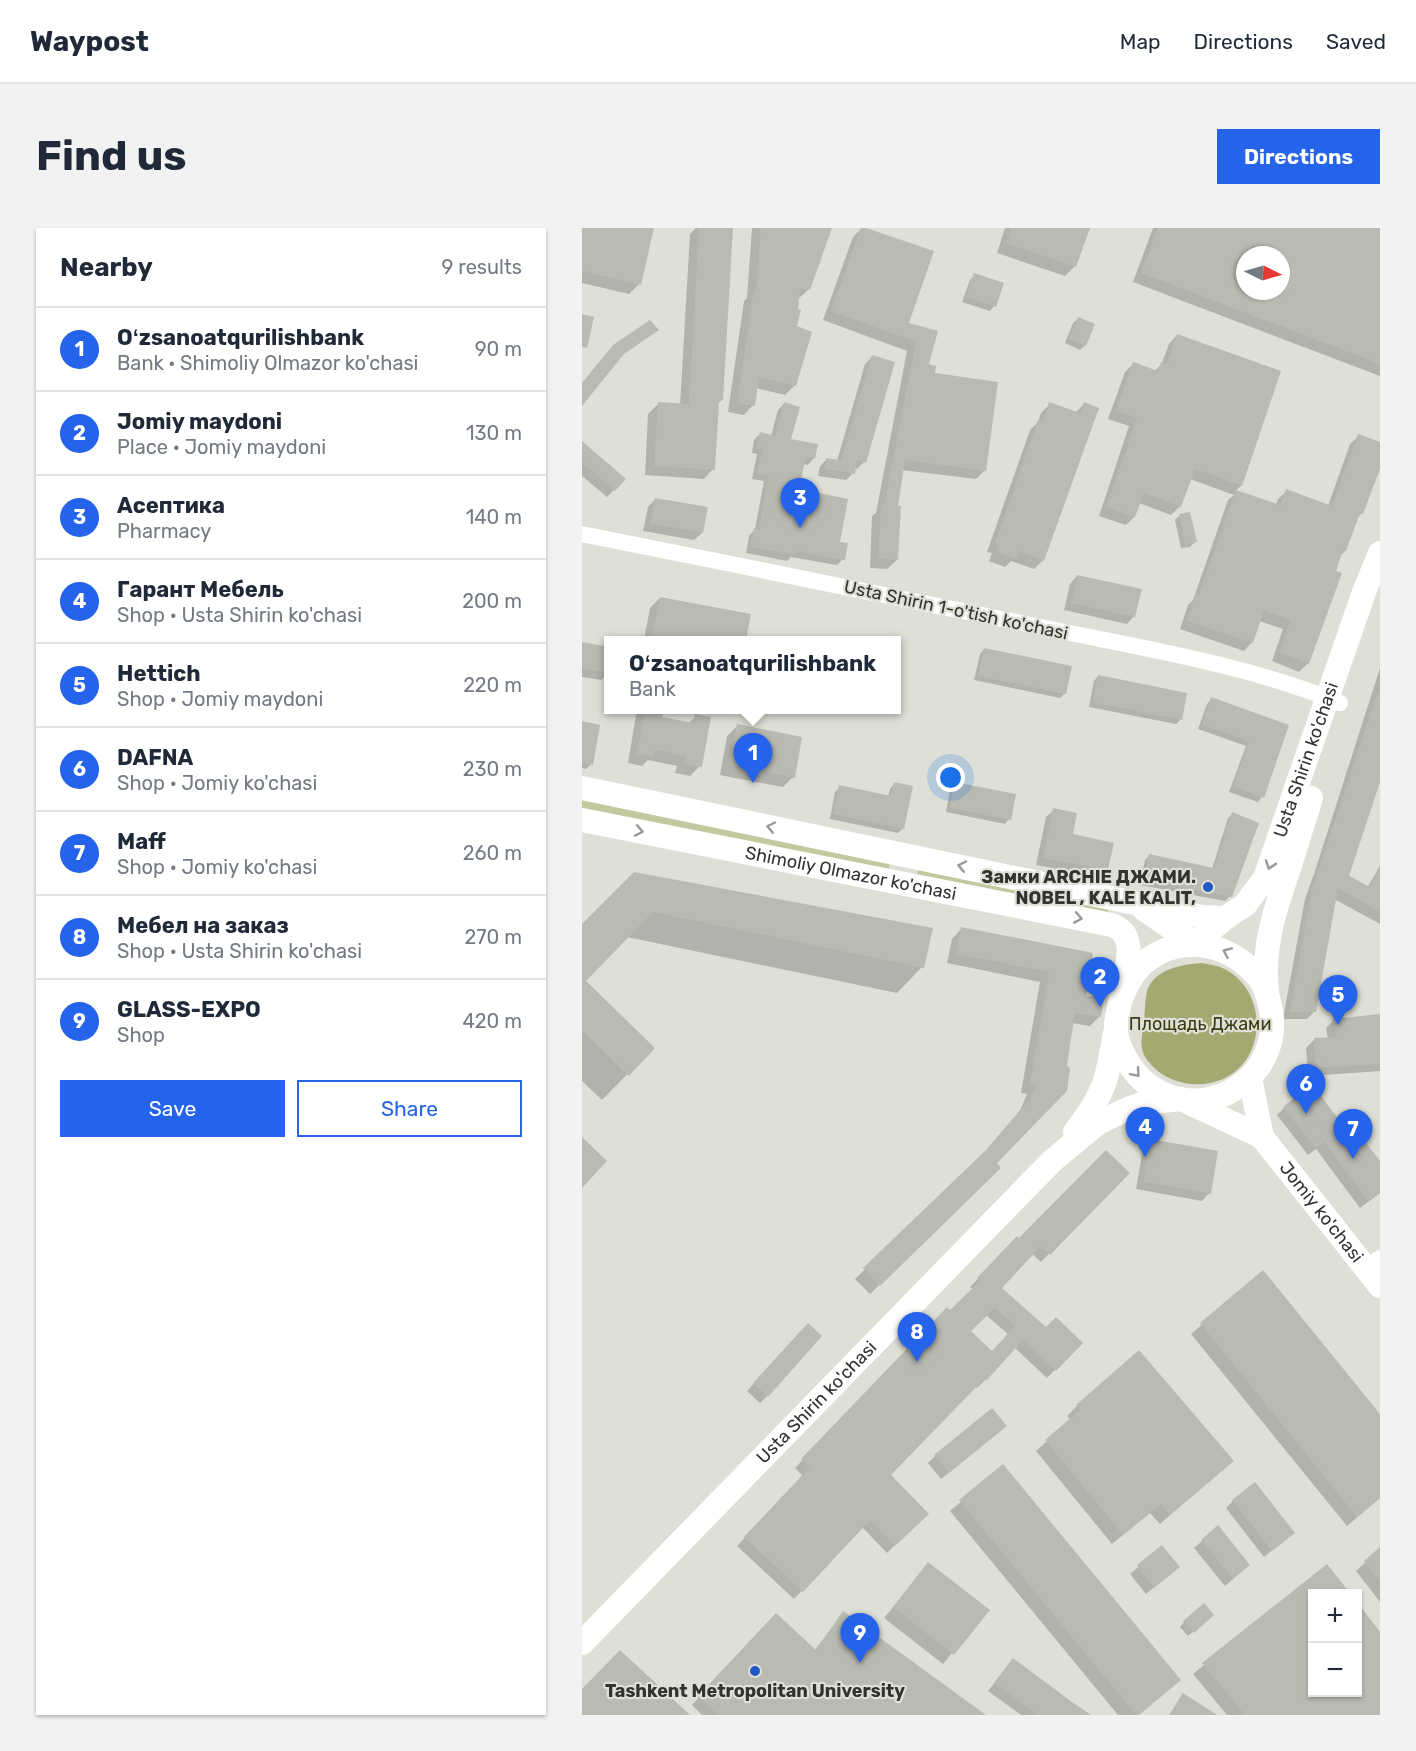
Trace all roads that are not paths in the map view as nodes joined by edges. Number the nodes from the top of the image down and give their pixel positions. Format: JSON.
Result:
{"nodes":[{"id":1,"x":582,"y":534,"type":"edge"},
{"id":2,"x":1380,"y":553,"type":"edge"},
{"id":3,"x":1380,"y":598,"type":"edge"},
{"id":4,"x":1334,"y":701,"type":"junction"},
{"id":5,"x":582,"y":788,"type":"edge"},
{"id":6,"x":582,"y":820,"type":"edge"},
{"id":7,"x":907,"y":855,"type":"junction"},
{"id":8,"x":902,"y":883,"type":"junction"},
{"id":9,"x":1135,"y":902,"type":"junction"},
{"id":10,"x":1225,"y":918,"type":"junction"},
{"id":11,"x":1195,"y":944,"type":"junction"},
{"id":12,"x":1268,"y":994,"type":"junction"},
{"id":13,"x":1121,"y":999,"type":"junction"},
{"id":14,"x":1116,"y":1027,"type":"junction"},
{"id":15,"x":1250,"y":1078,"type":"junction"},
{"id":16,"x":1181,"y":1100,"type":"junction"},
{"id":17,"x":1262,"y":1137,"type":"junction"},
{"id":18,"x":1052,"y":1161,"type":"junction"},
{"id":19,"x":1375,"y":1271,"type":"edge"},
{"id":20,"x":582,"y":1643,"type":"edge"}],
"edges":[{"from":1,"to":4,"type":"street","name":"Usta Shirin 1-o'tish ko'chasi"},
{"from":2,"to":4,"type":"main road","name":"Usta Shirin ko'chasi"},
{"from":3,"to":4,"type":"main road","name":"Usta Shirin ko'chasi"},
{"from":4,"to":10,"type":"main road","name":"Usta Shirin ko'chasi","one_way":true},
{"from":4,"to":12,"type":"main road","name":"Usta Shirin ko'chasi"},
{"from":7,"to":5,"type":"main road","name":"Shimoliy Olmazor ko'chasi","one_way":true},
{"from":6,"to":8,"type":"main road","name":"Shimoliy Olmazor ko'chasi","one_way":true},
{"from":7,"to":8,"type":"main road"},
{"from":9,"to":7,"type":"main road","name":"Shimoliy Olmazor ko'chasi","one_way":true},
{"from":8,"to":13,"type":"main road","name":"Shimoliy Olmazor ko'chasi","one_way":true},
{"from":9,"to":10,"type":"main road","name":"Shimoliy Olmazor ko'chasi"},
{"from":9,"to":11,"type":"main road","name":"Shimoliy Olmazor ko'chasi"},
{"from":10,"to":11,"type":"main road","name":"Usta Shirin ko'chasi"},
{"from":12,"to":11,"type":"main road","one_way":true},
{"from":11,"to":13,"type":"main road"},
{"from":12,"to":15,"type":"main road"},
{"from":13,"to":14,"type":"main road"},
{"from":14,"to":16,"type":"main road","one_way":true},
{"from":14,"to":18,"type":"main road","name":"Usta Shirin ko'chasi"},
{"from":15,"to":16,"type":"main road"},
{"from":15,"to":17,"type":"main road"},
{"from":16,"to":17,"type":"main road"},
{"from":16,"to":18,"type":"main road","name":"Usta Shirin ko'chasi"},
{"from":17,"to":19,"type":"main road","name":"Jomiy ko'chasi"},
{"from":18,"to":20,"type":"main road","name":"Usta Shirin ko'chasi"}]}
